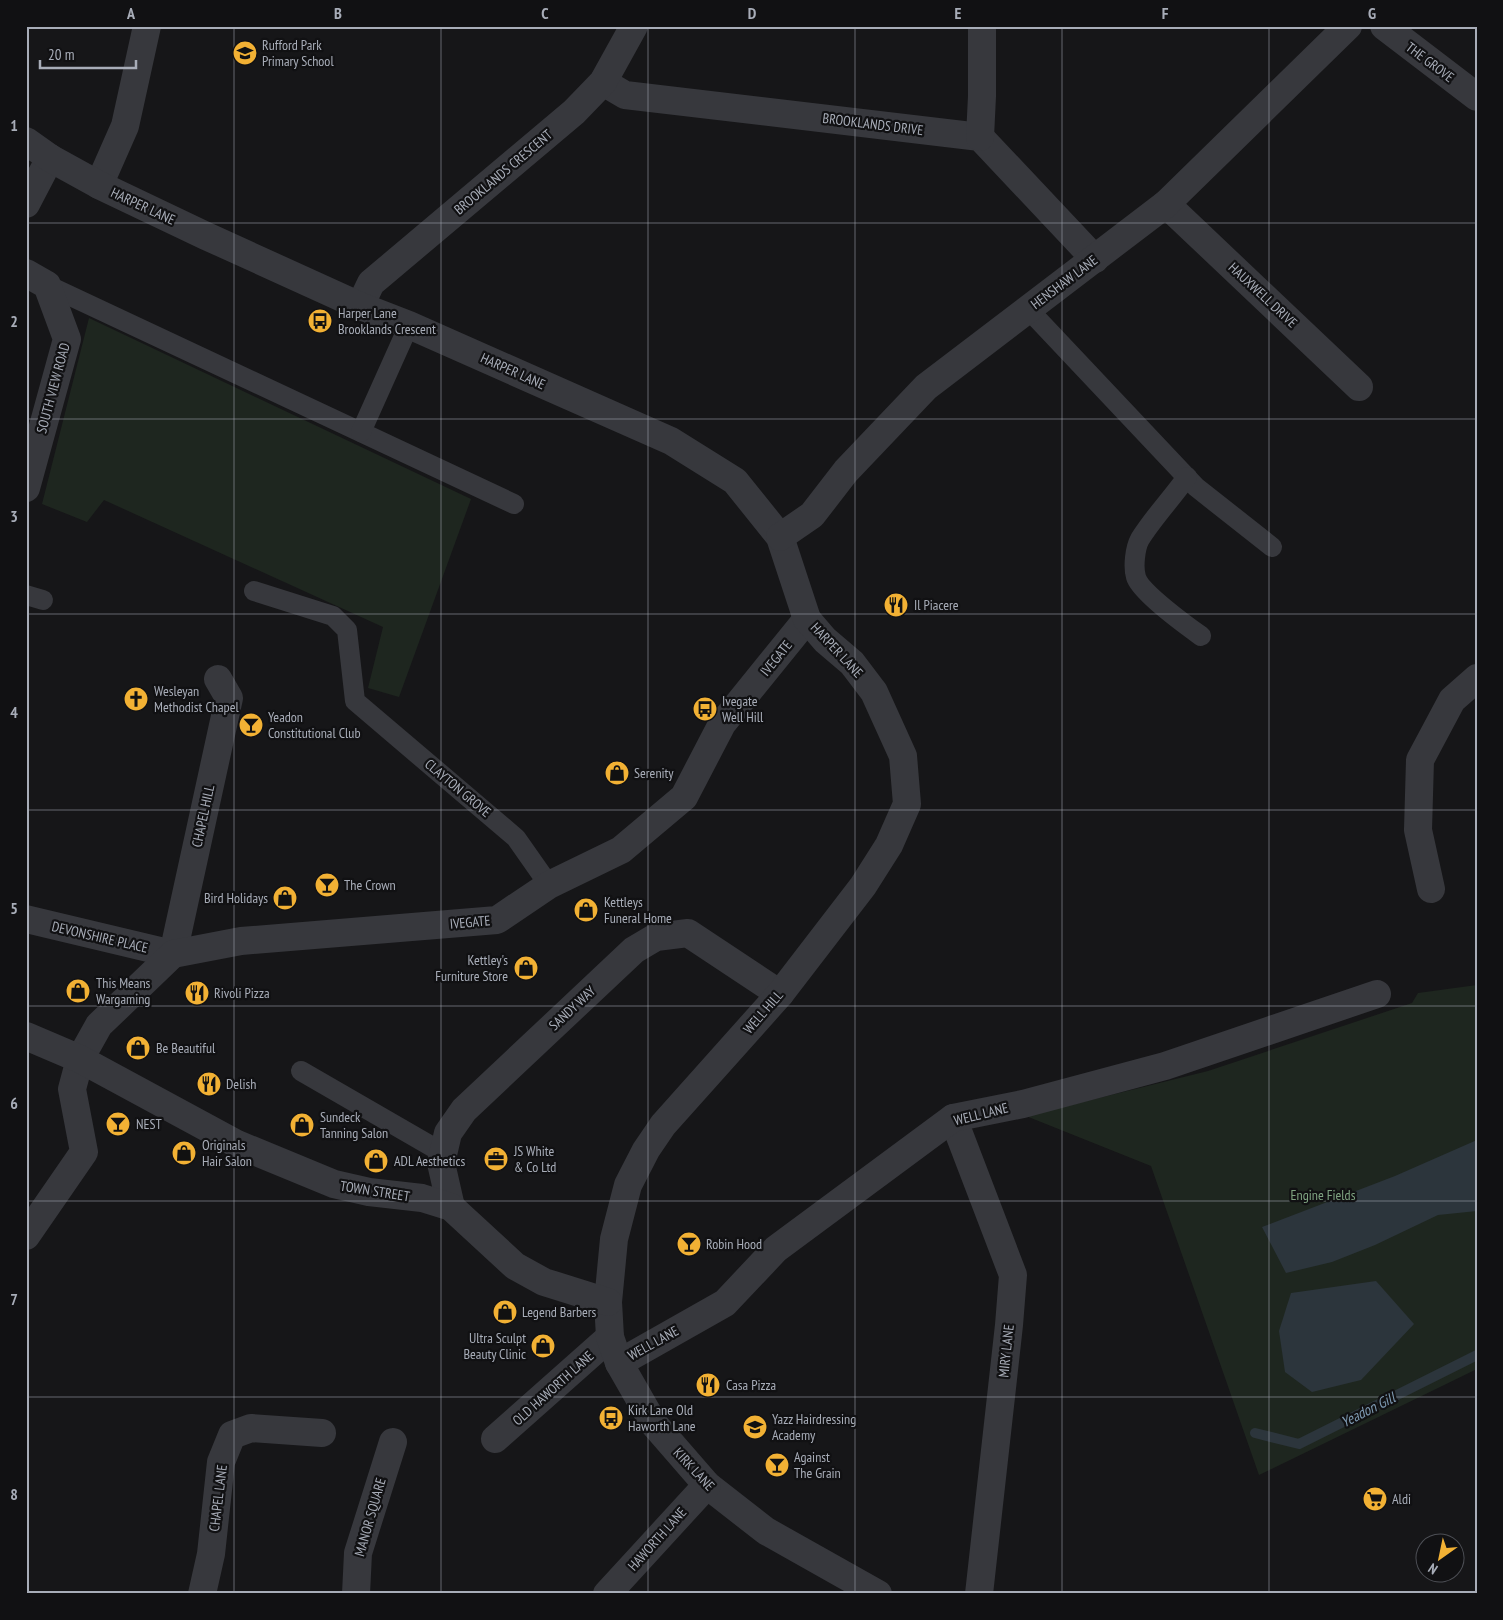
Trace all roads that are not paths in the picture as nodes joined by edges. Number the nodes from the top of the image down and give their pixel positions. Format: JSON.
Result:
{"nodes":[{"id":1,"x":146,"y":26,"type":"edge"},
{"id":2,"x":634,"y":26,"type":"edge"},
{"id":3,"x":982,"y":26,"type":"edge"},
{"id":4,"x":1348,"y":26,"type":"edge"},
{"id":5,"x":1384,"y":26,"type":"edge"},
{"id":6,"x":603,"y":82,"type":"junction"},
{"id":7,"x":1477,"y":97,"type":"edge"},
{"id":8,"x":980,"y":137,"type":"junction"},
{"id":9,"x":26,"y":142,"type":"edge"},
{"id":10,"x":50,"y":158,"type":"junction"},
{"id":11,"x":99,"y":185,"type":"junction"},
{"id":12,"x":26,"y":204,"type":"edge"},
{"id":13,"x":1166,"y":204,"type":"junction"},
{"id":14,"x":1095,"y":259,"type":"junction"},
{"id":15,"x":36,"y":279,"type":"edge"},
{"id":16,"x":360,"y":306,"type":"junction"},
{"id":17,"x":1028,"y":309,"type":"junction"},
{"id":18,"x":409,"y":325,"type":"junction"},
{"id":19,"x":1359,"y":387,"type":"dead end"},
{"id":20,"x":361,"y":432,"type":"junction"},
{"id":21,"x":1187,"y":478,"type":"junction"},
{"id":22,"x":26,"y":488,"type":"edge"},
{"id":23,"x":514,"y":504,"type":"dead end"},
{"id":24,"x":780,"y":537,"type":"junction"},
{"id":25,"x":1272,"y":547,"type":"dead end"},
{"id":26,"x":254,"y":591,"type":"dead end"},
{"id":27,"x":807,"y":619,"type":"junction"},
{"id":28,"x":1201,"y":636,"type":"dead end"},
{"id":29,"x":1477,"y":678,"type":"edge"},
{"id":30,"x":218,"y":679,"type":"dead end"},
{"id":31,"x":887,"y":722,"type":"joint"},
{"id":32,"x":549,"y":885,"type":"junction"},
{"id":33,"x":1431,"y":889,"type":"dead end"},
{"id":34,"x":26,"y":920,"type":"edge"},
{"id":35,"x":173,"y":954,"type":"junction"},
{"id":36,"x":780,"y":994,"type":"junction"},
{"id":37,"x":1377,"y":994,"type":"dead end"},
{"id":38,"x":26,"y":1036,"type":"edge"},
{"id":39,"x":80,"y":1058,"type":"junction"},
{"id":40,"x":301,"y":1071,"type":"dead end"},
{"id":41,"x":954,"y":1118,"type":"junction"},
{"id":42,"x":443,"y":1153,"type":"junction"},
{"id":43,"x":451,"y":1207,"type":"junction"},
{"id":44,"x":26,"y":1236,"type":"edge"},
{"id":45,"x":608,"y":1302,"type":"junction"},
{"id":46,"x":610,"y":1337,"type":"junction"},
{"id":47,"x":619,"y":1363,"type":"junction"},
{"id":48,"x":322,"y":1433,"type":"dead end"},
{"id":49,"x":495,"y":1439,"type":"dead end"},
{"id":50,"x":393,"y":1442,"type":"dead end"},
{"id":51,"x":707,"y":1485,"type":"junction"},
{"id":52,"x":202,"y":1594,"type":"edge"},
{"id":53,"x":356,"y":1594,"type":"edge"},
{"id":54,"x":607,"y":1594,"type":"edge"},
{"id":55,"x":878,"y":1594,"type":"edge"},
{"id":56,"x":979,"y":1594,"type":"edge"}],
"edges":[{"from":1,"to":11,"type":"street"},
{"from":2,"to":6,"type":"street","name":"BROOKLANDS CRESCENT"},
{"from":3,"to":8,"type":"street"},
{"from":4,"to":13,"type":"street","name":"HENSHAW LANE"},
{"from":5,"to":7,"type":"street","name":"THE GROVE"},
{"from":6,"to":8,"type":"street","name":"BROOKLANDS DRIVE"},
{"from":6,"to":16,"type":"street","name":"BROOKLANDS CRESCENT"},
{"from":8,"to":14,"type":"street"},
{"from":9,"to":10,"type":"street","name":"HARPER LANE"},
{"from":10,"to":11,"type":"street","name":"HARPER LANE"},
{"from":10,"to":12,"type":"street"},
{"from":11,"to":16,"type":"street","name":"HARPER LANE"},
{"from":13,"to":14,"type":"street","name":"HENSHAW LANE"},
{"from":13,"to":19,"type":"street","name":"HAUXWELL DRIVE"},
{"from":14,"to":17,"type":"street","name":"HENSHAW LANE"},
{"from":15,"to":20,"type":"lane"},
{"from":15,"to":22,"type":"street","name":"SOUTH VIEW ROAD"},
{"from":16,"to":18,"type":"street","name":"HARPER LANE"},
{"from":17,"to":21,"type":"lane"},
{"from":17,"to":24,"type":"street","name":"HENSHAW LANE"},
{"from":18,"to":20,"type":"lane"},
{"from":18,"to":24,"type":"street","name":"HARPER LANE"},
{"from":20,"to":23,"type":"lane"},
{"from":21,"to":25,"type":"lane"},
{"from":21,"to":28,"type":"lane"},
{"from":24,"to":27,"type":"street","name":"HARPER LANE"},
{"from":26,"to":32,"type":"lane","name":"CLAYTON GROVE"},
{"from":27,"to":31,"type":"street","name":"HARPER LANE"},
{"from":27,"to":32,"type":"street","name":"IVEGATE"},
{"from":29,"to":33,"type":"street"},
{"from":30,"to":35,"type":"street","name":"CHAPEL HILL"},
{"from":31,"to":36,"type":"street","name":"WELL HILL"},
{"from":32,"to":35,"type":"street","name":"IVEGATE"},
{"from":34,"to":35,"type":"street","name":"DEVONSHIRE PLACE"},
{"from":35,"to":39,"type":"street"},
{"from":36,"to":42,"type":"street","name":"SANDY WAY"},
{"from":36,"to":45,"type":"street","name":"WELL HILL"},
{"from":37,"to":41,"type":"street","name":"WELL LANE"},
{"from":38,"to":39,"type":"street","name":"TOWN STREET"},
{"from":39,"to":43,"type":"street","name":"TOWN STREET"},
{"from":39,"to":44,"type":"street"},
{"from":40,"to":42,"type":"lane"},
{"from":41,"to":47,"type":"street","name":"WELL LANE"},
{"from":41,"to":56,"type":"street","name":"MIRY LANE"},
{"from":42,"to":43,"type":"street","name":"SANDY WAY"},
{"from":43,"to":45,"type":"street","name":"TOWN STREET"},
{"from":45,"to":46,"type":"street","name":"KIRK LANE"},
{"from":46,"to":47,"type":"street","name":"KIRK LANE"},
{"from":46,"to":49,"type":"street","name":"OLD HAWORTH LANE"},
{"from":47,"to":51,"type":"street","name":"KIRK LANE"},
{"from":48,"to":52,"type":"street","name":"CHAPEL LANE"},
{"from":50,"to":53,"type":"street","name":"MANOR SQUARE"},
{"from":51,"to":54,"type":"street","name":"HAWORTH LANE"},
{"from":51,"to":55,"type":"street","name":"KIRK LANE"}]}
